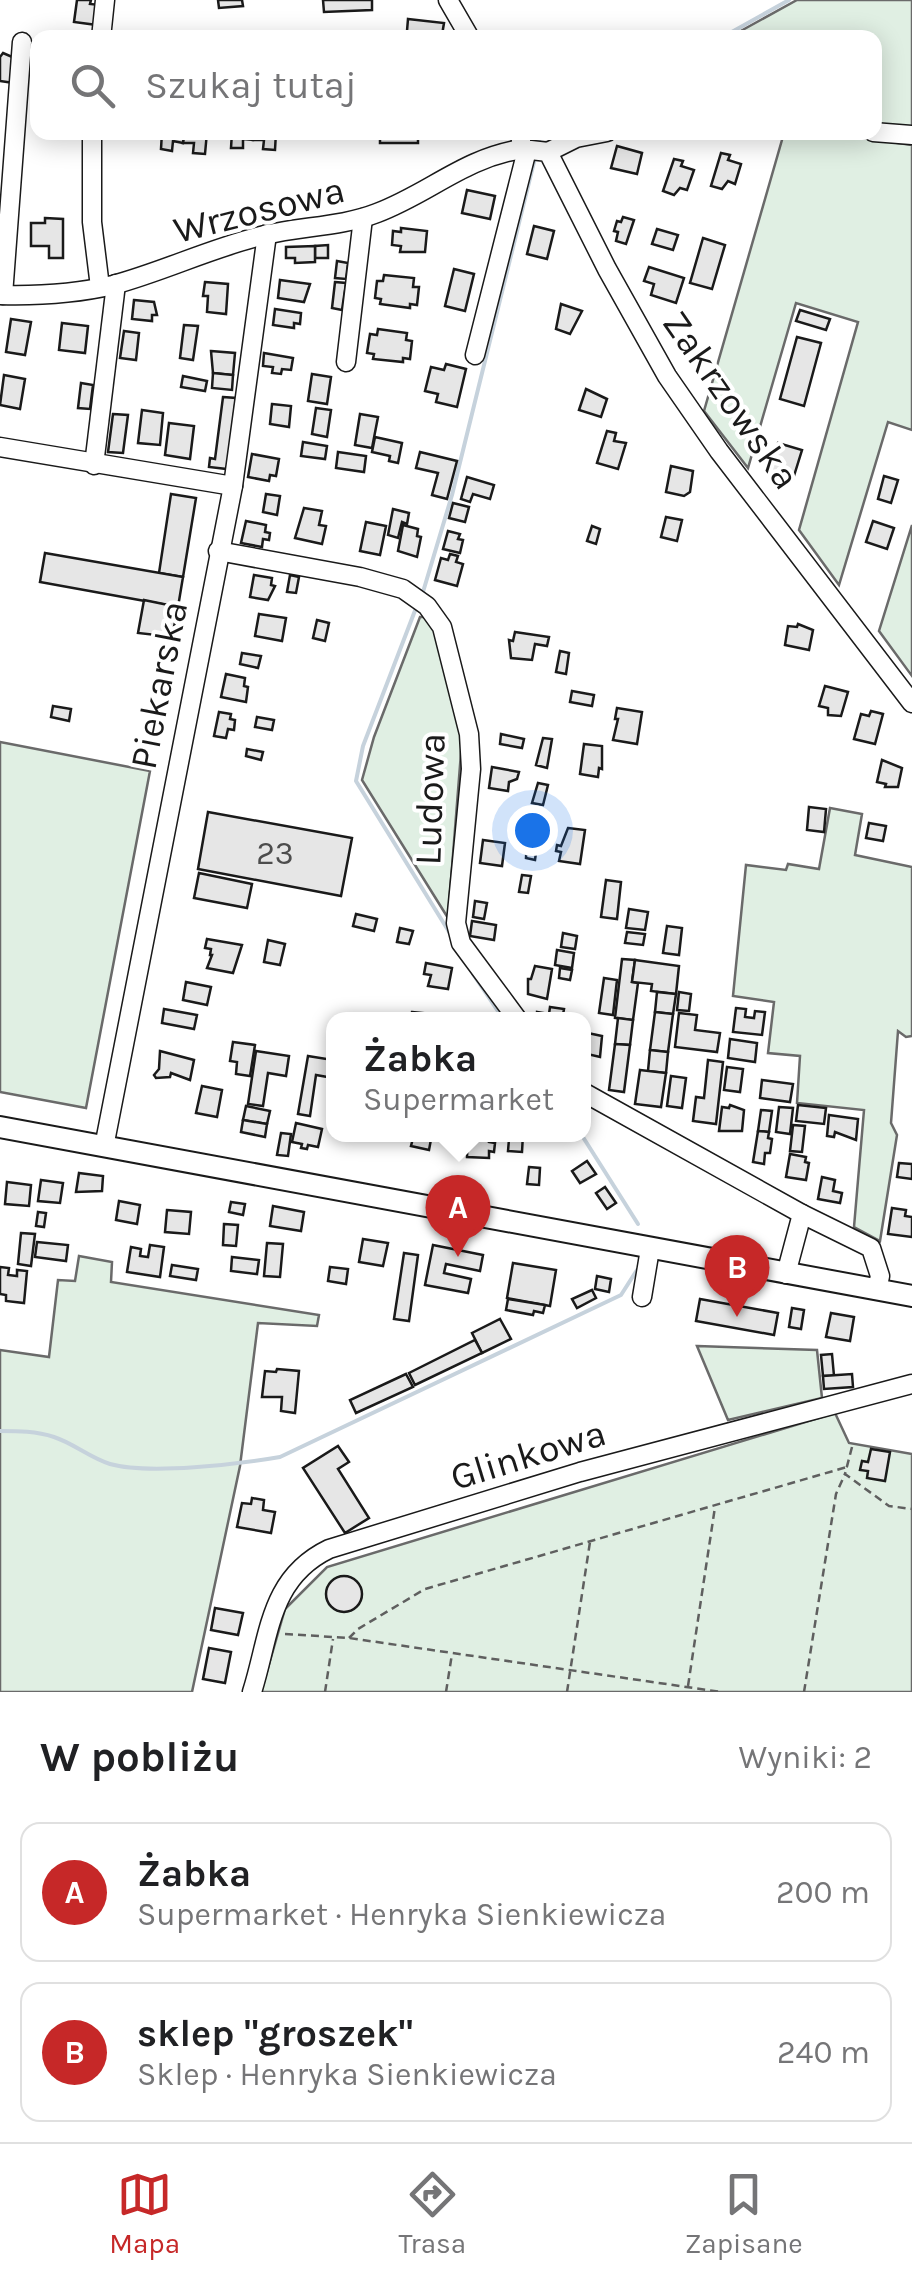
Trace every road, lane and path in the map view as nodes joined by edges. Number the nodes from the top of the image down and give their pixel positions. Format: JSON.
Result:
{"nodes":[{"id":1,"x":105,"y":0,"type":"edge"},
{"id":2,"x":448,"y":0,"type":"edge"},
{"id":3,"x":102,"y":30,"type":"edge"},
{"id":4,"x":465,"y":30,"type":"edge"},
{"id":5,"x":22,"y":42,"type":"dead end"},
{"id":6,"x":882,"y":133,"type":"edge"},
{"id":7,"x":912,"y":135,"type":"edge"},
{"id":8,"x":92,"y":140,"type":"edge"},
{"id":9,"x":572,"y":140,"type":"edge"},
{"id":10,"x":523,"y":144,"type":"edge"},
{"id":11,"x":548,"y":152,"type":"junction"},
{"id":12,"x":364,"y":218,"type":"junction"},
{"id":13,"x":267,"y":234,"type":"junction"},
{"id":14,"x":108,"y":286,"type":"junction"},
{"id":15,"x":2,"y":296,"type":"edge"},
{"id":16,"x":476,"y":355,"type":"dead end"},
{"id":17,"x":346,"y":362,"type":"dead end"},
{"id":18,"x":0,"y":447,"type":"edge"},
{"id":19,"x":94,"y":464,"type":"junction"},
{"id":20,"x":232,"y":486,"type":"junction"},
{"id":21,"x":218,"y":551,"type":"junction"},
{"id":22,"x":912,"y":702,"type":"edge"},
{"id":23,"x":512,"y":1012,"type":"edge"},
{"id":24,"x":591,"y":1096,"type":"edge"},
{"id":25,"x":0,"y":1127,"type":"edge"},
{"id":26,"x":104,"y":1146,"type":"junction"},
{"id":27,"x":802,"y":1214,"type":"junction"},
{"id":28,"x":650,"y":1249,"type":"junction"},
{"id":29,"x":786,"y":1274,"type":"junction"},
{"id":30,"x":877,"y":1290,"type":"junction"},
{"id":31,"x":642,"y":1296,"type":"dead end"},
{"id":32,"x":912,"y":1296,"type":"edge"},
{"id":33,"x":912,"y":1384,"type":"edge"},
{"id":34,"x":852,"y":1448,"type":"dead end"},
{"id":35,"x":847,"y":1467,"type":"junction"},
{"id":36,"x":845,"y":1474,"type":"junction"},
{"id":37,"x":715,"y":1505,"type":"junction"},
{"id":38,"x":912,"y":1509,"type":"edge"},
{"id":39,"x":590,"y":1542,"type":"junction"},
{"id":40,"x":272,"y":1624,"type":"junction"},
{"id":41,"x":334,"y":1638,"type":"junction"},
{"id":42,"x":349,"y":1638,"type":"junction"},
{"id":43,"x":452,"y":1652,"type":"junction"},
{"id":44,"x":570,"y":1670,"type":"junction"},
{"id":45,"x":685,"y":1688,"type":"edge"},
{"id":46,"x":252,"y":1692,"type":"edge"},
{"id":47,"x":325,"y":1692,"type":"edge"},
{"id":48,"x":446,"y":1692,"type":"edge"},
{"id":49,"x":566,"y":1692,"type":"edge"},
{"id":50,"x":721,"y":1692,"type":"edge"},
{"id":51,"x":804,"y":1692,"type":"edge"}],
"edges":[{"from":1,"to":3,"type":"street"},
{"from":2,"to":4,"type":"street"},
{"from":5,"to":15,"type":"street"},
{"from":6,"to":7,"type":"street"},
{"from":8,"to":14,"type":"street"},
{"from":9,"to":11,"type":"street"},
{"from":10,"to":11,"type":"street"},
{"from":10,"to":12,"type":"street","name":"Wrzosowa"},
{"from":10,"to":16,"type":"street"},
{"from":11,"to":22,"type":"street","name":"Zakrzowska"},
{"from":12,"to":13,"type":"street","name":"Wrzosowa"},
{"from":12,"to":17,"type":"street"},
{"from":13,"to":14,"type":"street","name":"Wrzosowa"},
{"from":13,"to":20,"type":"street","name":"Piekarska"},
{"from":14,"to":15,"type":"street","name":"Wrzosowa"},
{"from":14,"to":19,"type":"street"},
{"from":18,"to":19,"type":"street"},
{"from":19,"to":20,"type":"street"},
{"from":20,"to":21,"type":"street","name":"Piekarska"},
{"from":21,"to":23,"type":"street","name":"Ludowa"},
{"from":21,"to":26,"type":"street","name":"Piekarska"},
{"from":24,"to":27,"type":"street"},
{"from":25,"to":26,"type":"main road"},
{"from":26,"to":28,"type":"main road"},
{"from":27,"to":29,"type":"street"},
{"from":27,"to":30,"type":"street"},
{"from":28,"to":29,"type":"main road"},
{"from":28,"to":31,"type":"street"},
{"from":29,"to":30,"type":"main road"},
{"from":30,"to":32,"type":"main road"},
{"from":33,"to":40,"type":"street","name":"Glinkowa"},
{"from":34,"to":35,"type":"path"},
{"from":35,"to":36,"type":"path"},
{"from":35,"to":37,"type":"path"},
{"from":36,"to":38,"type":"path"},
{"from":36,"to":51,"type":"path"},
{"from":37,"to":39,"type":"path"},
{"from":37,"to":45,"type":"path"},
{"from":39,"to":42,"type":"path"},
{"from":39,"to":44,"type":"path"},
{"from":40,"to":41,"type":"path"},
{"from":40,"to":46,"type":"street","name":"Glinkowa"},
{"from":41,"to":42,"type":"path"},
{"from":41,"to":47,"type":"path"},
{"from":42,"to":43,"type":"path"},
{"from":43,"to":44,"type":"path"},
{"from":43,"to":48,"type":"path"},
{"from":44,"to":45,"type":"path"},
{"from":44,"to":49,"type":"path"},
{"from":45,"to":50,"type":"path"}]}
